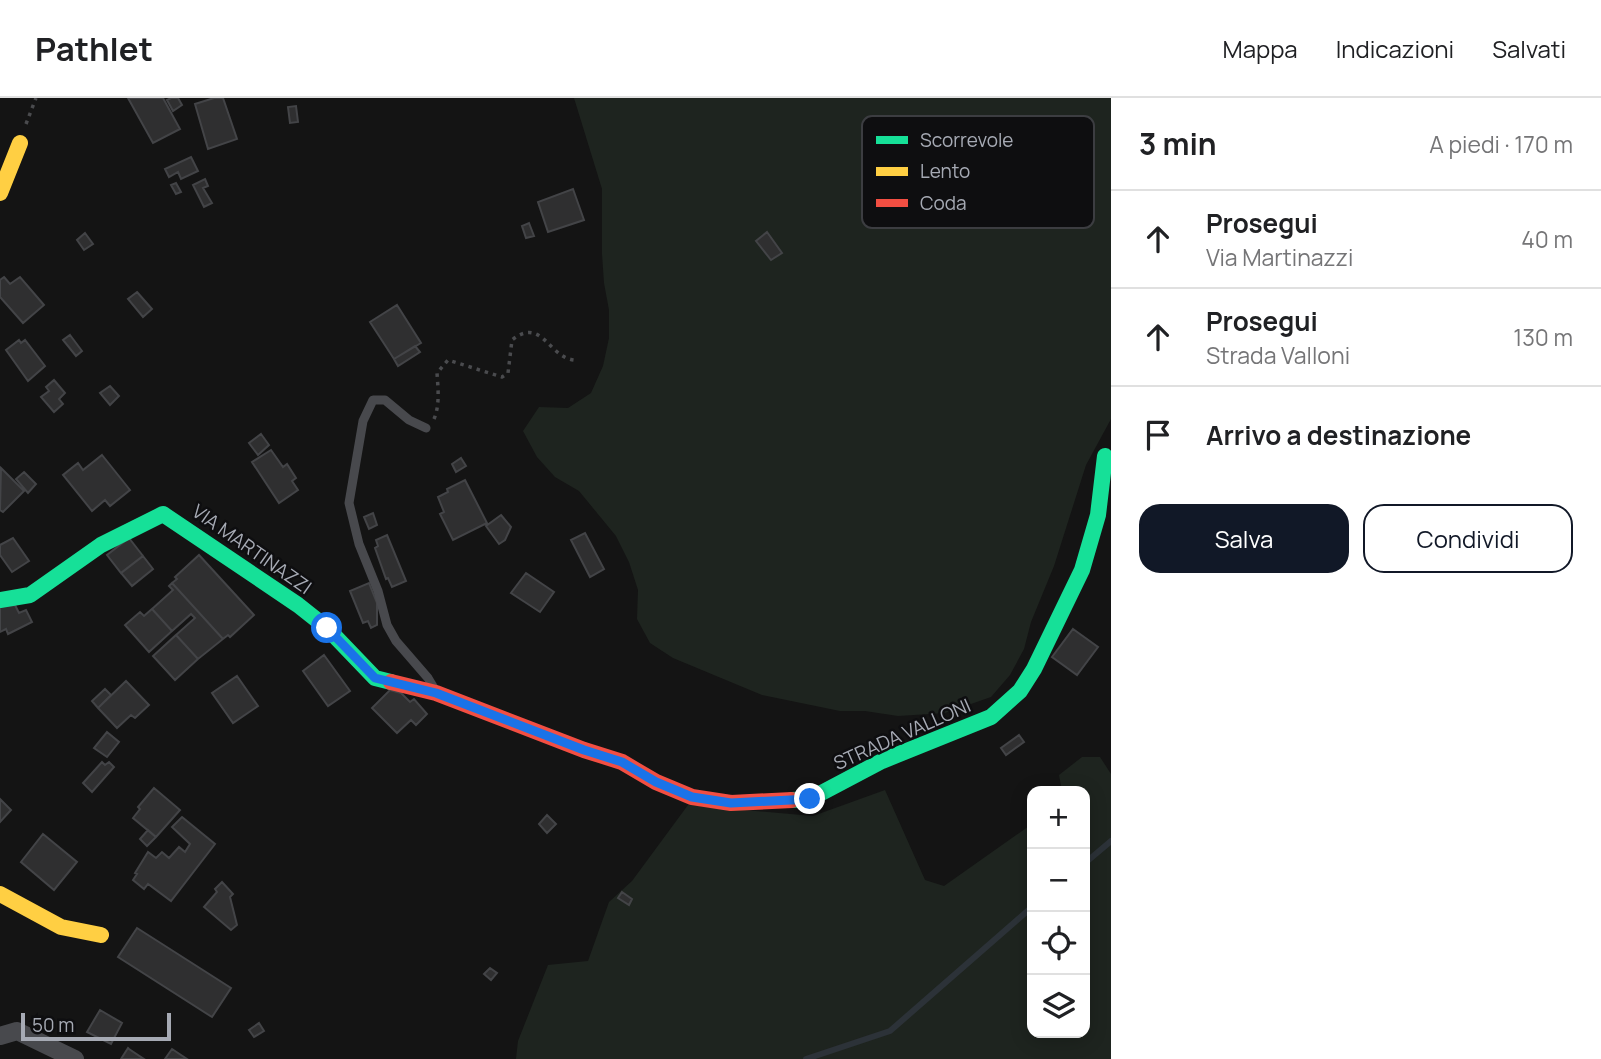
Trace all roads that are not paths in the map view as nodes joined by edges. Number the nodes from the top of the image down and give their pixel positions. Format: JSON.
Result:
{"nodes":[{"id":1,"x":20,"y":143,"type":"road end"},
{"id":2,"x":0,"y":193,"type":"edge"},
{"id":3,"x":426,"y":428,"type":"road end"},
{"id":4,"x":1105,"y":456,"type":"dead end"},
{"id":5,"x":0,"y":600,"type":"edge"},
{"id":6,"x":436,"y":693,"type":"junction"},
{"id":7,"x":0,"y":894,"type":"edge"},
{"id":8,"x":101,"y":935,"type":"dead end"},
{"id":9,"x":6,"y":1035,"type":"edge"},
{"id":10,"x":75,"y":1059,"type":"edge"}],
"edges":[{"from":1,"to":2,"type":"street"},
{"from":3,"to":6,"type":"lane"},
{"from":4,"to":6,"type":"street","name":"STRADA VALLONI"},
{"from":5,"to":6,"type":"street","name":"VIA MARTINAZZI"},
{"from":7,"to":8,"type":"street"},
{"from":9,"to":10,"type":"street"}]}
